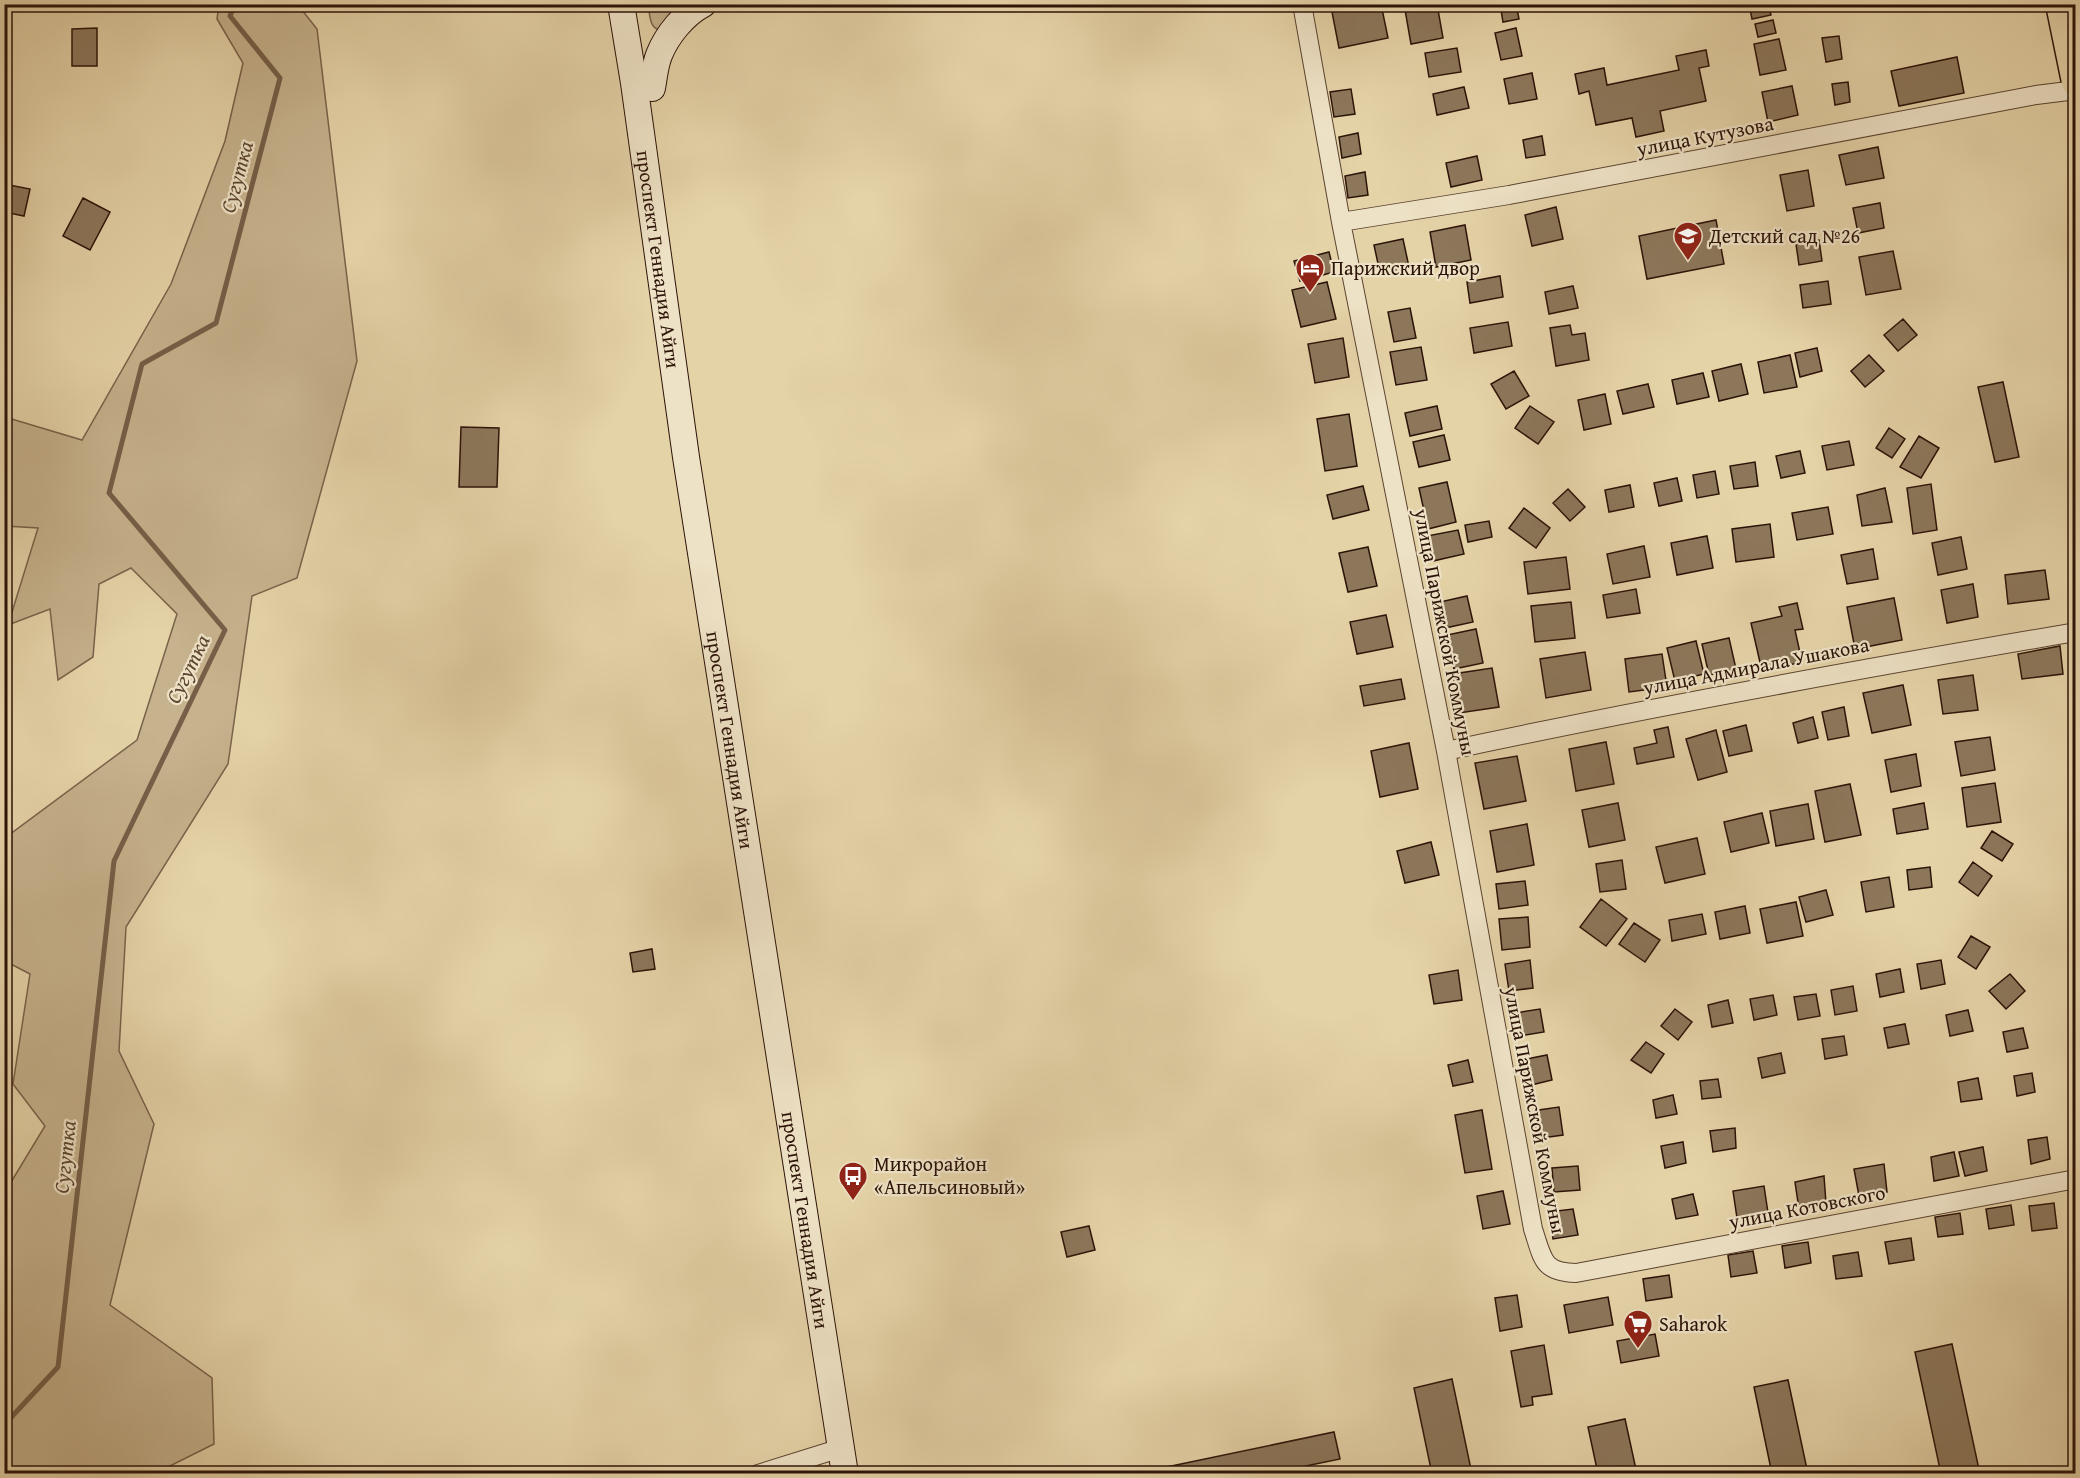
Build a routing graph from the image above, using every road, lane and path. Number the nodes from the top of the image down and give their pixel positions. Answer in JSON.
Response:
{"nodes":[{"id":1,"x":621,"y":4,"type":"edge"},
{"id":2,"x":639,"y":4,"type":"edge"},
{"id":3,"x":703,"y":4,"type":"edge"},
{"id":4,"x":1302,"y":4,"type":"edge"},
{"id":5,"x":2060,"y":4,"type":"edge"},
{"id":6,"x":2076,"y":82,"type":"edge"},
{"id":7,"x":652,"y":88,"type":"junction"},
{"id":8,"x":2076,"y":90,"type":"edge"},
{"id":9,"x":1341,"y":222,"type":"junction"},
{"id":10,"x":2076,"y":632,"type":"edge"},
{"id":11,"x":1446,"y":750,"type":"junction"},
{"id":12,"x":2076,"y":1179,"type":"edge"},
{"id":13,"x":1549,"y":1266,"type":"joint"},
{"id":14,"x":849,"y":1446,"type":"junction"},
{"id":15,"x":758,"y":1473,"type":"edge"},
{"id":16,"x":845,"y":1473,"type":"edge"},
{"id":17,"x":861,"y":1473,"type":"edge"}],
"edges":[{"from":1,"to":14,"type":"main road","name":"проспект Геннадия Айги"},
{"from":2,"to":7,"type":"main road","name":"проспект Геннадия Айги"},
{"from":3,"to":7,"type":"main road"},
{"from":4,"to":9,"type":"street","name":"улица Парижской Коммуны"},
{"from":5,"to":6,"type":"main road"},
{"from":7,"to":14,"type":"main road","name":"проспект Геннадия Айги"},
{"from":8,"to":9,"type":"street","name":"улица Кутузова"},
{"from":9,"to":11,"type":"street","name":"улица Парижской Коммуны"},
{"from":10,"to":11,"type":"street","name":"улица Адмирала Ушакова"},
{"from":11,"to":13,"type":"street","name":"улица Парижской Коммуны"},
{"from":12,"to":13,"type":"street","name":"улица Котовского"},
{"from":14,"to":15,"type":"street"},
{"from":14,"to":16,"type":"main road","name":"проспект Геннадия Айги"},
{"from":14,"to":17,"type":"main road","name":"проспект Геннадия Айги"}]}
